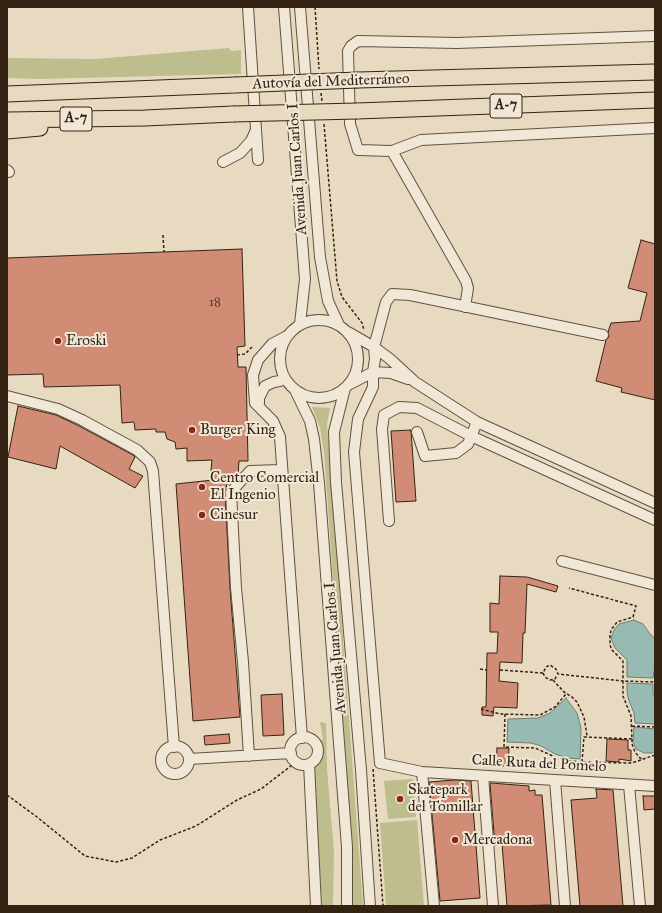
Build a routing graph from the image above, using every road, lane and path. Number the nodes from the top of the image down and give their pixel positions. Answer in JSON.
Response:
{"nodes":[{"id":1,"x":248,"y":7,"type":"edge"},
{"id":2,"x":284,"y":7,"type":"edge"},
{"id":3,"x":300,"y":7,"type":"edge"},
{"id":4,"x":315,"y":7,"type":"edge"},
{"id":5,"x":655,"y":36,"type":"edge"},
{"id":6,"x":655,"y":72,"type":"edge"},
{"id":7,"x":320,"y":74,"type":"dead end"},
{"id":8,"x":7,"y":84,"type":"edge"},
{"id":9,"x":124,"y":89,"type":"junction"},
{"id":10,"x":321,"y":89,"type":"dead end"},
{"id":11,"x":7,"y":94,"type":"edge"},
{"id":12,"x":655,"y":100,"type":"edge"},
{"id":13,"x":322,"y":103,"type":"dead end"},
{"id":14,"x":145,"y":118,"type":"junction"},
{"id":15,"x":7,"y":120,"type":"edge"},
{"id":16,"x":323,"y":122,"type":"dead end"},
{"id":17,"x":655,"y":128,"type":"edge"},
{"id":18,"x":256,"y":130,"type":"junction"},
{"id":19,"x":7,"y":131,"type":"edge"},
{"id":20,"x":392,"y":151,"type":"junction"},
{"id":21,"x":258,"y":160,"type":"dead end"},
{"id":22,"x":223,"y":162,"type":"dead end"},
{"id":23,"x":163,"y":235,"type":"dead end"},
{"id":24,"x":164,"y":252,"type":"dead end"},
{"id":25,"x":465,"y":307,"type":"junction"},
{"id":26,"x":300,"y":324,"type":"junction"},
{"id":27,"x":339,"y":325,"type":"junction"},
{"id":28,"x":348,"y":332,"type":"junction"},
{"id":29,"x":364,"y":333,"type":"dead end"},
{"id":30,"x":602,"y":335,"type":"dead end"},
{"id":31,"x":287,"y":336,"type":"junction"},
{"id":32,"x":253,"y":346,"type":"dead end"},
{"id":33,"x":374,"y":347,"type":"junction"},
{"id":34,"x":237,"y":354,"type":"dead end"},
{"id":35,"x":373,"y":372,"type":"junction"},
{"id":36,"x":280,"y":381,"type":"dead end"},
{"id":37,"x":415,"y":382,"type":"junction"},
{"id":38,"x":347,"y":386,"type":"junction"},
{"id":39,"x":295,"y":390,"type":"junction"},
{"id":40,"x":7,"y":396,"type":"edge"},
{"id":41,"x":264,"y":412,"type":"junction"},
{"id":42,"x":476,"y":422,"type":"junction"},
{"id":43,"x":418,"y":432,"type":"dead end"},
{"id":44,"x":471,"y":436,"type":"junction"},
{"id":45,"x":282,"y":470,"type":"junction"},
{"id":46,"x":655,"y":503,"type":"edge"},
{"id":47,"x":655,"y":520,"type":"edge"},
{"id":48,"x":389,"y":521,"type":"dead end"},
{"id":49,"x":562,"y":561,"type":"dead end"},
{"id":50,"x":655,"y":585,"type":"edge"},
{"id":51,"x":569,"y":588,"type":"dead end"},
{"id":52,"x":480,"y":669,"type":"dead end"},
{"id":53,"x":487,"y":670,"type":"dead end"},
{"id":54,"x":500,"y":670,"type":"dead end"},
{"id":55,"x":543,"y":673,"type":"junction"},
{"id":56,"x":558,"y":674,"type":"junction"},
{"id":57,"x":553,"y":680,"type":"junction"},
{"id":58,"x":623,"y":681,"type":"junction"},
{"id":59,"x":655,"y":682,"type":"edge"},
{"id":60,"x":566,"y":694,"type":"junction"},
{"id":61,"x":481,"y":709,"type":"dead end"},
{"id":62,"x":505,"y":714,"type":"junction"},
{"id":63,"x":632,"y":726,"type":"junction"},
{"id":64,"x":655,"y":727,"type":"edge"},
{"id":65,"x":587,"y":736,"type":"junction"},
{"id":66,"x":302,"y":738,"type":"junction"},
{"id":67,"x":632,"y":739,"type":"junction"},
{"id":68,"x":174,"y":747,"type":"junction"},
{"id":69,"x":655,"y":755,"type":"edge"},
{"id":70,"x":249,"y":756,"type":"junction"},
{"id":71,"x":293,"y":758,"type":"junction"},
{"id":72,"x":189,"y":759,"type":"junction"},
{"id":73,"x":644,"y":759,"type":"junction"},
{"id":74,"x":582,"y":762,"type":"junction"},
{"id":75,"x":309,"y":764,"type":"junction"},
{"id":76,"x":422,"y":772,"type":"junction"},
{"id":77,"x":483,"y":776,"type":"junction"},
{"id":78,"x":555,"y":780,"type":"junction"},
{"id":79,"x":629,"y":785,"type":"junction"},
{"id":80,"x":655,"y":786,"type":"edge"},
{"id":81,"x":7,"y":795,"type":"edge"},
{"id":82,"x":316,"y":906,"type":"edge"},
{"id":83,"x":346,"y":906,"type":"edge"},
{"id":84,"x":370,"y":906,"type":"edge"},
{"id":85,"x":434,"y":906,"type":"edge"},
{"id":86,"x":493,"y":906,"type":"edge"},
{"id":87,"x":565,"y":906,"type":"edge"},
{"id":88,"x":640,"y":906,"type":"edge"}],
"edges":[{"from":1,"to":18,"type":"street"},
{"from":2,"to":26,"type":"street"},
{"from":3,"to":27,"type":"street","name":"Avenida Juan Carlos I"},
{"from":4,"to":7,"type":"path"},
{"from":5,"to":20,"type":"street"},
{"from":6,"to":9,"type":"highway","name":"Autovía del Mediterráneo","number":"A-7","bridge":true},
{"from":8,"to":9,"type":"highway"},
{"from":9,"to":11,"type":"highway","name":"Autovía del Mediterráneo","number":"A-7"},
{"from":10,"to":13,"type":"path"},
{"from":12,"to":14,"type":"highway","name":"Autovía del Mediterráneo","number":"A-7","bridge":true},
{"from":14,"to":15,"type":"highway","name":"Autovía del Mediterráneo","number":"A-7"},
{"from":14,"to":19,"type":"highway"},
{"from":16,"to":29,"type":"path"},
{"from":17,"to":20,"type":"street"},
{"from":18,"to":21,"type":"street"},
{"from":18,"to":22,"type":"street"},
{"from":20,"to":25,"type":"street"},
{"from":23,"to":24,"type":"path"},
{"from":25,"to":30,"type":"street"},
{"from":25,"to":33,"type":"street"},
{"from":26,"to":27,"type":"street"},
{"from":26,"to":31,"type":"street"},
{"from":27,"to":28,"type":"street"},
{"from":28,"to":33,"type":"street"},
{"from":28,"to":38,"type":"street"},
{"from":31,"to":39,"type":"street"},
{"from":31,"to":41,"type":"street"},
{"from":32,"to":34,"type":"path"},
{"from":33,"to":35,"type":"street"},
{"from":33,"to":37,"type":"street"},
{"from":35,"to":37,"type":"street"},
{"from":35,"to":38,"type":"street"},
{"from":35,"to":76,"type":"street","name":"Calle Ruta del Pomelo"},
{"from":36,"to":41,"type":"street"},
{"from":37,"to":42,"type":"street"},
{"from":38,"to":39,"type":"street"},
{"from":38,"to":84,"type":"street","name":"Avenida Juan Carlos I"},
{"from":39,"to":83,"type":"street"},
{"from":40,"to":68,"type":"street"},
{"from":41,"to":45,"type":"street"},
{"from":42,"to":44,"type":"street"},
{"from":42,"to":46,"type":"street"},
{"from":43,"to":44,"type":"street"},
{"from":44,"to":47,"type":"street"},
{"from":44,"to":48,"type":"street"},
{"from":45,"to":66,"type":"street"},
{"from":45,"to":70,"type":"street"},
{"from":49,"to":50,"type":"street"},
{"from":51,"to":58,"type":"path"},
{"from":52,"to":53,"type":"path"},
{"from":54,"to":55,"type":"path"},
{"from":55,"to":56,"type":"path"},
{"from":55,"to":57,"type":"path"},
{"from":56,"to":57,"type":"path"},
{"from":56,"to":58,"type":"path"},
{"from":57,"to":60,"type":"path"},
{"from":58,"to":59,"type":"path"},
{"from":58,"to":63,"type":"path"},
{"from":60,"to":62,"type":"path"},
{"from":60,"to":65,"type":"path"},
{"from":61,"to":62,"type":"path"},
{"from":62,"to":74,"type":"path"},
{"from":63,"to":64,"type":"path"},
{"from":63,"to":67,"type":"path"},
{"from":65,"to":67,"type":"path"},
{"from":65,"to":74,"type":"path"},
{"from":66,"to":71,"type":"street"},
{"from":66,"to":75,"type":"street"},
{"from":67,"to":73,"type":"path"},
{"from":68,"to":72,"type":"street"},
{"from":68,"to":72,"type":"street"},
{"from":69,"to":73,"type":"path"},
{"from":70,"to":71,"type":"street"},
{"from":70,"to":72,"type":"street"},
{"from":71,"to":75,"type":"street"},
{"from":71,"to":81,"type":"path"},
{"from":73,"to":74,"type":"path"},
{"from":75,"to":82,"type":"street"},
{"from":76,"to":77,"type":"street","name":"Calle Ruta del Pomelo"},
{"from":76,"to":85,"type":"street"},
{"from":77,"to":78,"type":"street","name":"Calle Ruta del Pomelo"},
{"from":77,"to":86,"type":"street"},
{"from":78,"to":79,"type":"street","name":"Calle Ruta del Pomelo"},
{"from":78,"to":87,"type":"street"},
{"from":79,"to":80,"type":"street","name":"Calle Ruta del Pomelo"},
{"from":79,"to":88,"type":"street"}]}
